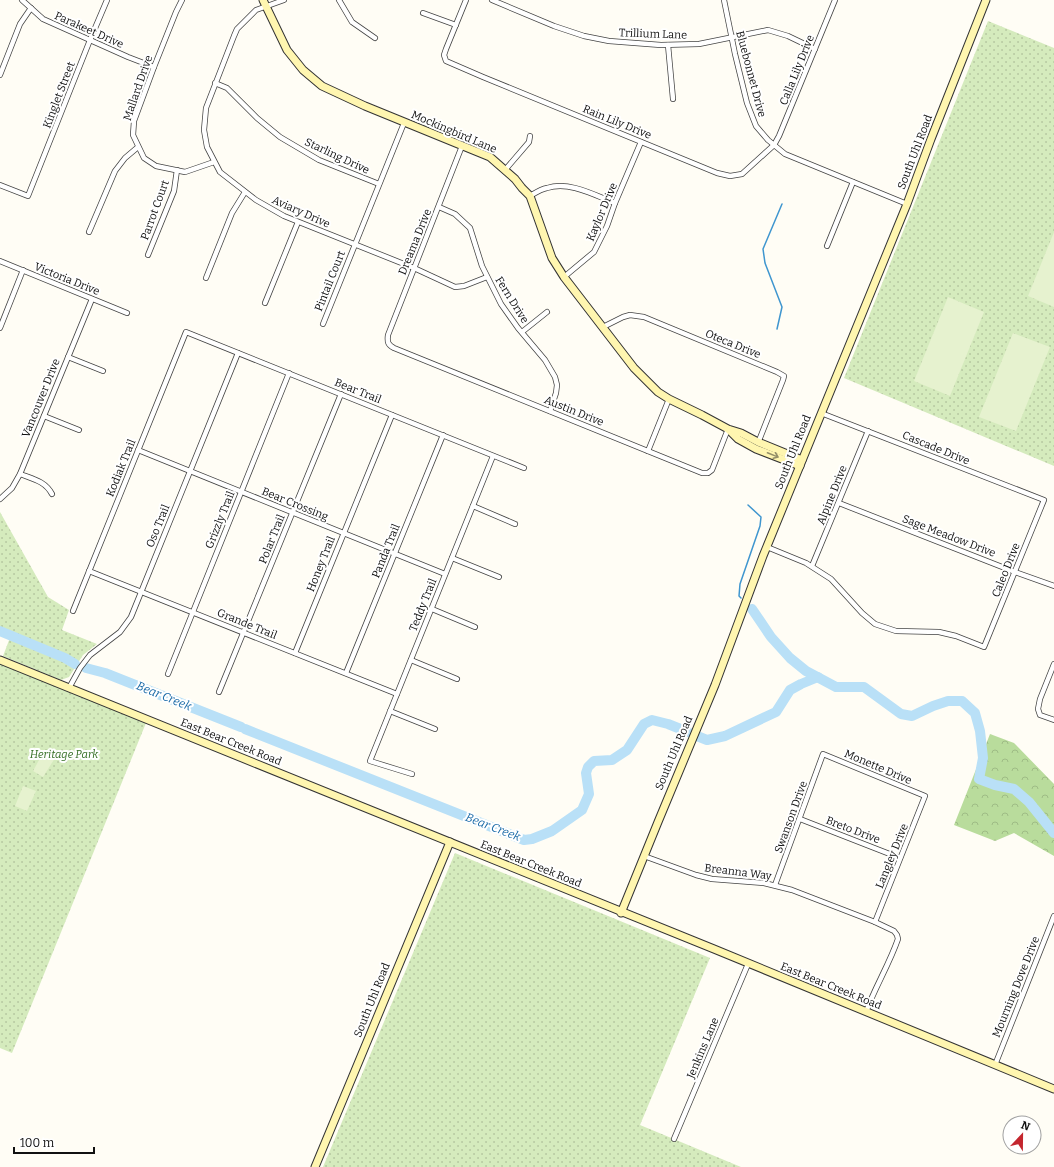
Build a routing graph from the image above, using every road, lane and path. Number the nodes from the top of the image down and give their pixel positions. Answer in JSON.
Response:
{"nodes":[{"id":1,"x":22,"y":0,"type":"edge"},
{"id":2,"x":107,"y":0,"type":"edge"},
{"id":3,"x":182,"y":0,"type":"edge"},
{"id":4,"x":263,"y":0,"type":"edge"},
{"id":5,"x":284,"y":0,"type":"edge"},
{"id":6,"x":339,"y":0,"type":"edge"},
{"id":7,"x":466,"y":0,"type":"edge"},
{"id":8,"x":492,"y":0,"type":"edge"},
{"id":9,"x":724,"y":0,"type":"edge"},
{"id":10,"x":835,"y":0,"type":"edge"},
{"id":11,"x":986,"y":0,"type":"edge"},
{"id":12,"x":266,"y":7,"type":"junction"},
{"id":13,"x":31,"y":8,"type":"junction"},
{"id":14,"x":423,"y":13,"type":"dead end"},
{"id":15,"x":456,"y":25,"type":"junction"},
{"id":16,"x":375,"y":38,"type":"dead end"},
{"id":17,"x":731,"y":38,"type":"junction"},
{"id":18,"x":90,"y":40,"type":"junction"},
{"id":19,"x":668,"y":45,"type":"junction"},
{"id":20,"x":815,"y":49,"type":"junction"},
{"id":21,"x":154,"y":67,"type":"junction"},
{"id":22,"x":0,"y":75,"type":"edge"},
{"id":23,"x":215,"y":83,"type":"junction"},
{"id":24,"x":673,"y":99,"type":"dead end"},
{"id":25,"x":404,"y":122,"type":"junction"},
{"id":26,"x":530,"y":136,"type":"dead end"},
{"id":27,"x":641,"y":142,"type":"junction"},
{"id":28,"x":774,"y":145,"type":"junction"},
{"id":29,"x":462,"y":146,"type":"junction"},
{"id":30,"x":138,"y":147,"type":"junction"},
{"id":31,"x":214,"y":162,"type":"junction"},
{"id":32,"x":177,"y":170,"type":"junction"},
{"id":33,"x":505,"y":170,"type":"junction"},
{"id":34,"x":853,"y":182,"type":"junction"},
{"id":35,"x":379,"y":184,"type":"junction"},
{"id":36,"x":0,"y":185,"type":"edge"},
{"id":37,"x":245,"y":192,"type":"junction"},
{"id":38,"x":530,"y":196,"type":"junction"},
{"id":39,"x":615,"y":203,"type":"junction"},
{"id":40,"x":907,"y":204,"type":"junction"},
{"id":41,"x":439,"y":207,"type":"junction"},
{"id":42,"x":298,"y":222,"type":"junction"},
{"id":43,"x":90,"y":232,"type":"dead end"},
{"id":44,"x":354,"y":245,"type":"junction"},
{"id":45,"x":827,"y":246,"type":"dead end"},
{"id":46,"x":148,"y":256,"type":"dead end"},
{"id":47,"x":0,"y":261,"type":"edge"},
{"id":48,"x":414,"y":268,"type":"junction"},
{"id":49,"x":23,"y":270,"type":"junction"},
{"id":50,"x":487,"y":277,"type":"junction"},
{"id":51,"x":564,"y":277,"type":"junction"},
{"id":52,"x":206,"y":278,"type":"dead end"},
{"id":53,"x":92,"y":299,"type":"junction"},
{"id":54,"x":265,"y":303,"type":"dead end"},
{"id":55,"x":547,"y":312,"type":"dead end"},
{"id":56,"x":127,"y":313,"type":"dead end"},
{"id":57,"x":323,"y":324,"type":"dead end"},
{"id":58,"x":603,"y":327,"type":"junction"},
{"id":59,"x":0,"y":328,"type":"edge"},
{"id":60,"x":186,"y":332,"type":"joint"},
{"id":61,"x":522,"y":332,"type":"junction"},
{"id":62,"x":389,"y":345,"type":"joint"},
{"id":63,"x":238,"y":353,"type":"junction"},
{"id":64,"x":68,"y":357,"type":"junction"},
{"id":65,"x":103,"y":371,"type":"dead end"},
{"id":66,"x":289,"y":373,"type":"junction"},
{"id":67,"x":340,"y":394,"type":"junction"},
{"id":68,"x":669,"y":399,"type":"junction"},
{"id":69,"x":550,"y":411,"type":"junction"},
{"id":70,"x":821,"y":413,"type":"junction"},
{"id":71,"x":392,"y":415,"type":"junction"},
{"id":72,"x":44,"y":416,"type":"junction"},
{"id":73,"x":728,"y":429,"type":"junction"},
{"id":74,"x":79,"y":430,"type":"dead end"},
{"id":75,"x":868,"y":431,"type":"junction"},
{"id":76,"x":443,"y":435,"type":"junction"},
{"id":77,"x":757,"y":445,"type":"junction"},
{"id":78,"x":138,"y":450,"type":"junction"},
{"id":79,"x":648,"y":451,"type":"junction"},
{"id":80,"x":493,"y":456,"type":"junction"},
{"id":81,"x":801,"y":463,"type":"junction"},
{"id":82,"x":524,"y":468,"type":"dead end"},
{"id":83,"x":190,"y":472,"type":"junction"},
{"id":84,"x":20,"y":474,"type":"junction"},
{"id":85,"x":241,"y":492,"type":"junction"},
{"id":86,"x":52,"y":494,"type":"dead end"},
{"id":87,"x":0,"y":499,"type":"edge"},
{"id":88,"x":1044,"y":500,"type":"joint"},
{"id":89,"x":839,"y":503,"type":"junction"},
{"id":90,"x":473,"y":506,"type":"junction"},
{"id":91,"x":292,"y":513,"type":"junction"},
{"id":92,"x":515,"y":524,"type":"dead end"},
{"id":93,"x":343,"y":533,"type":"junction"},
{"id":94,"x":767,"y":547,"type":"junction"},
{"id":95,"x":395,"y":554,"type":"junction"},
{"id":96,"x":452,"y":558,"type":"junction"},
{"id":97,"x":812,"y":566,"type":"junction"},
{"id":98,"x":89,"y":571,"type":"junction"},
{"id":99,"x":1015,"y":572,"type":"junction"},
{"id":100,"x":445,"y":574,"type":"junction"},
{"id":101,"x":499,"y":577,"type":"dead end"},
{"id":102,"x":1054,"y":586,"type":"edge"},
{"id":103,"x":141,"y":592,"type":"junction"},
{"id":104,"x":432,"y":609,"type":"junction"},
{"id":105,"x":73,"y":611,"type":"dead end"},
{"id":106,"x":193,"y":613,"type":"junction"},
{"id":107,"x":475,"y":627,"type":"dead end"},
{"id":108,"x":244,"y":632,"type":"junction"},
{"id":109,"x":295,"y":653,"type":"junction"},
{"id":110,"x":0,"y":660,"type":"edge"},
{"id":111,"x":411,"y":660,"type":"junction"},
{"id":112,"x":1054,"y":664,"type":"edge"},
{"id":113,"x":346,"y":673,"type":"junction"},
{"id":114,"x":168,"y":674,"type":"dead end"},
{"id":115,"x":457,"y":679,"type":"dead end"},
{"id":116,"x":69,"y":688,"type":"junction"},
{"id":117,"x":219,"y":692,"type":"dead end"},
{"id":118,"x":397,"y":694,"type":"junction"},
{"id":119,"x":390,"y":711,"type":"junction"},
{"id":120,"x":1054,"y":720,"type":"edge"},
{"id":121,"x":435,"y":729,"type":"dead end"},
{"id":122,"x":823,"y":754,"type":"joint"},
{"id":123,"x":412,"y":774,"type":"dead end"},
{"id":124,"x":925,"y":796,"type":"joint"},
{"id":125,"x":800,"y":819,"type":"junction"},
{"id":126,"x":450,"y":842,"type":"junction"},
{"id":127,"x":644,"y":856,"type":"junction"},
{"id":128,"x":900,"y":858,"type":"junction"},
{"id":129,"x":775,"y":886,"type":"junction"},
{"id":130,"x":621,"y":913,"type":"junction"},
{"id":131,"x":1054,"y":916,"type":"edge"},
{"id":132,"x":875,"y":922,"type":"junction"},
{"id":133,"x":748,"y":964,"type":"junction"},
{"id":134,"x":866,"y":1012,"type":"junction"},
{"id":135,"x":995,"y":1065,"type":"junction"},
{"id":136,"x":1054,"y":1090,"type":"edge"},
{"id":137,"x":674,"y":1139,"type":"dead end"},
{"id":138,"x":315,"y":1167,"type":"edge"}],
"edges":[{"from":1,"to":13,"type":"street","name":"Parakeet Drive"},
{"from":2,"to":18,"type":"street","name":"Kinglet Street"},
{"from":3,"to":21,"type":"street","name":"Mallard Drive"},
{"from":4,"to":12,"type":"main road","name":"Mockingbird Lane"},
{"from":5,"to":12,"type":"street","name":"Aviary Drive"},
{"from":6,"to":16,"type":"street"},
{"from":7,"to":15,"type":"street"},
{"from":8,"to":19,"type":"street","name":"Trillium Lane"},
{"from":9,"to":17,"type":"street","name":"Bluebonnet Drive"},
{"from":10,"to":20,"type":"street","name":"Calla Lily Drive"},
{"from":11,"to":40,"type":"main road","name":"South Uhl Road"},
{"from":12,"to":23,"type":"street","name":"Aviary Drive"},
{"from":12,"to":25,"type":"main road","name":"Mockingbird Lane"},
{"from":13,"to":18,"type":"street","name":"Parakeet Drive"},
{"from":13,"to":22,"type":"street"},
{"from":14,"to":15,"type":"street"},
{"from":15,"to":27,"type":"street","name":"Rain Lily Drive"},
{"from":17,"to":19,"type":"street","name":"Trillium Lane"},
{"from":17,"to":20,"type":"street","name":"Trillium Lane"},
{"from":17,"to":28,"type":"street","name":"Bluebonnet Drive"},
{"from":18,"to":21,"type":"street","name":"Parakeet Drive"},
{"from":18,"to":36,"type":"street","name":"Kinglet Street"},
{"from":19,"to":24,"type":"street"},
{"from":20,"to":28,"type":"street","name":"Calla Lily Drive"},
{"from":21,"to":30,"type":"street","name":"Mallard Drive"},
{"from":23,"to":31,"type":"street","name":"Aviary Drive"},
{"from":23,"to":35,"type":"street","name":"Starling Drive"},
{"from":25,"to":29,"type":"main road","name":"Mockingbird Lane"},
{"from":25,"to":35,"type":"street","name":"Pintail Court"},
{"from":26,"to":33,"type":"street"},
{"from":27,"to":28,"type":"street","name":"Rain Lily Drive"},
{"from":27,"to":39,"type":"street","name":"Kaylor Drive"},
{"from":28,"to":34,"type":"street","name":"Bluebonnet Drive"},
{"from":29,"to":33,"type":"main road","name":"Mockingbird Lane"},
{"from":29,"to":41,"type":"street","name":"Dreama Drive"},
{"from":30,"to":32,"type":"street","name":"Mallard Drive"},
{"from":30,"to":43,"type":"street"},
{"from":31,"to":32,"type":"street","name":"Mallard Drive"},
{"from":31,"to":37,"type":"street","name":"Aviary Drive"},
{"from":32,"to":46,"type":"street","name":"Parrot Court"},
{"from":33,"to":38,"type":"main road","name":"Mockingbird Lane"},
{"from":34,"to":40,"type":"street","name":"Bluebonnet Drive"},
{"from":34,"to":45,"type":"street"},
{"from":35,"to":44,"type":"street","name":"Pintail Court"},
{"from":37,"to":42,"type":"street","name":"Aviary Drive"},
{"from":37,"to":52,"type":"street"},
{"from":38,"to":39,"type":"street"},
{"from":38,"to":51,"type":"main road","name":"Mockingbird Lane"},
{"from":39,"to":51,"type":"street","name":"Kaylor Drive"},
{"from":40,"to":70,"type":"main road","name":"South Uhl Road"},
{"from":41,"to":48,"type":"street","name":"Dreama Drive"},
{"from":41,"to":50,"type":"street","name":"Fern Drive"},
{"from":42,"to":44,"type":"street","name":"Aviary Drive"},
{"from":42,"to":54,"type":"street"},
{"from":44,"to":48,"type":"street","name":"Aviary Drive"},
{"from":44,"to":57,"type":"street","name":"Pintail Court"},
{"from":47,"to":49,"type":"street","name":"Victoria Drive"},
{"from":48,"to":50,"type":"street","name":"Aviary Drive"},
{"from":48,"to":62,"type":"street","name":"Dreama Drive"},
{"from":49,"to":53,"type":"street","name":"Victoria Drive"},
{"from":49,"to":59,"type":"street"},
{"from":50,"to":61,"type":"street","name":"Fern Drive"},
{"from":51,"to":58,"type":"main road","name":"Mockingbird Lane"},
{"from":53,"to":56,"type":"street","name":"Victoria Drive"},
{"from":53,"to":64,"type":"street","name":"Vancouver Drive"},
{"from":55,"to":61,"type":"street"},
{"from":58,"to":68,"type":"main road","name":"Mockingbird Lane"},
{"from":58,"to":77,"type":"street","name":"Oteca Drive"},
{"from":60,"to":63,"type":"street","name":"Bear Trail"},
{"from":60,"to":78,"type":"street","name":"Kodiak Trail"},
{"from":61,"to":69,"type":"street","name":"Fern Drive"},
{"from":62,"to":69,"type":"street","name":"Austin Drive"},
{"from":63,"to":66,"type":"street","name":"Bear Trail"},
{"from":63,"to":83,"type":"street","name":"Oso Trail"},
{"from":64,"to":65,"type":"street"},
{"from":64,"to":72,"type":"street","name":"Vancouver Drive"},
{"from":66,"to":67,"type":"street","name":"Bear Trail"},
{"from":66,"to":85,"type":"street","name":"Grizzly Trail"},
{"from":67,"to":71,"type":"street","name":"Bear Trail"},
{"from":67,"to":91,"type":"street","name":"Polar Trail"},
{"from":68,"to":73,"type":"main road","name":"Mockingbird Lane"},
{"from":68,"to":79,"type":"street"},
{"from":69,"to":79,"type":"street","name":"Austin Drive"},
{"from":70,"to":75,"type":"street","name":"Cascade Drive"},
{"from":70,"to":81,"type":"main road","name":"South Uhl Road"},
{"from":71,"to":76,"type":"street","name":"Bear Trail"},
{"from":71,"to":93,"type":"street","name":"Honey Trail"},
{"from":72,"to":74,"type":"street"},
{"from":72,"to":84,"type":"street","name":"Vancouver Drive"},
{"from":73,"to":77,"type":"main road","name":"Mockingbird Lane"},
{"from":73,"to":79,"type":"street","name":"Austin Drive"},
{"from":75,"to":88,"type":"street","name":"Cascade Drive"},
{"from":75,"to":89,"type":"street","name":"Alpine Drive"},
{"from":76,"to":80,"type":"street","name":"Bear Trail"},
{"from":76,"to":95,"type":"street","name":"Panda Trail"},
{"from":77,"to":81,"type":"main road","name":"Mockingbird Lane"},
{"from":78,"to":83,"type":"street","name":"Bear Crossing"},
{"from":78,"to":98,"type":"street","name":"Kodiak Trail"},
{"from":80,"to":82,"type":"street","name":"Bear Trail"},
{"from":80,"to":90,"type":"street","name":"Teddy Trail"},
{"from":81,"to":94,"type":"main road","name":"South Uhl Road"},
{"from":83,"to":85,"type":"street","name":"Bear Crossing"},
{"from":83,"to":103,"type":"street","name":"Oso Trail"},
{"from":84,"to":86,"type":"street"},
{"from":84,"to":87,"type":"street","name":"Vancouver Drive"},
{"from":85,"to":91,"type":"street","name":"Bear Crossing"},
{"from":85,"to":106,"type":"street","name":"Grizzly Trail"},
{"from":88,"to":99,"type":"street","name":"Caleo Drive"},
{"from":89,"to":97,"type":"street","name":"Alpine Drive"},
{"from":89,"to":99,"type":"street","name":"Sage Meadow Drive"},
{"from":90,"to":92,"type":"street"},
{"from":90,"to":96,"type":"street","name":"Teddy Trail"},
{"from":91,"to":93,"type":"street","name":"Bear Crossing"},
{"from":91,"to":108,"type":"street","name":"Polar Trail"},
{"from":93,"to":95,"type":"street","name":"Bear Crossing"},
{"from":93,"to":109,"type":"street","name":"Honey Trail"},
{"from":94,"to":97,"type":"street"},
{"from":94,"to":127,"type":"main road","name":"South Uhl Road"},
{"from":95,"to":100,"type":"street","name":"Bear Crossing"},
{"from":95,"to":113,"type":"street","name":"Panda Trail"},
{"from":96,"to":100,"type":"street","name":"Teddy Trail"},
{"from":96,"to":101,"type":"street"},
{"from":97,"to":99,"type":"street","name":"Caleo Drive"},
{"from":98,"to":103,"type":"street","name":"Grande Trail"},
{"from":98,"to":105,"type":"street","name":"Kodiak Trail"},
{"from":99,"to":102,"type":"street","name":"Sage Meadow Drive"},
{"from":100,"to":104,"type":"street","name":"Teddy Trail"},
{"from":103,"to":106,"type":"street","name":"Grande Trail"},
{"from":103,"to":116,"type":"street","name":"Oso Trail"},
{"from":104,"to":107,"type":"street"},
{"from":104,"to":111,"type":"street","name":"Teddy Trail"},
{"from":106,"to":108,"type":"street","name":"Grande Trail"},
{"from":106,"to":114,"type":"street","name":"Grizzly Trail"},
{"from":108,"to":109,"type":"street","name":"Grande Trail"},
{"from":108,"to":117,"type":"street","name":"Polar Trail"},
{"from":109,"to":113,"type":"street","name":"Grande Trail"},
{"from":110,"to":116,"type":"main road","name":"East Bear Creek Road"},
{"from":111,"to":115,"type":"street"},
{"from":111,"to":118,"type":"street","name":"Teddy Trail"},
{"from":112,"to":120,"type":"street"},
{"from":113,"to":118,"type":"street","name":"Grande Trail"},
{"from":116,"to":126,"type":"main road","name":"East Bear Creek Road"},
{"from":118,"to":119,"type":"street","name":"Teddy Trail"},
{"from":119,"to":121,"type":"street"},
{"from":119,"to":123,"type":"street","name":"Teddy Trail"},
{"from":122,"to":124,"type":"street","name":"Monette Drive"},
{"from":122,"to":125,"type":"street","name":"Swanson Drive"},
{"from":124,"to":128,"type":"street","name":"Langley Drive"},
{"from":125,"to":128,"type":"street","name":"Breto Drive"},
{"from":125,"to":129,"type":"street","name":"Swanson Drive"},
{"from":126,"to":130,"type":"main road","name":"East Bear Creek Road"},
{"from":126,"to":138,"type":"main road","name":"South Uhl Road"},
{"from":127,"to":129,"type":"street","name":"Breanna Way"},
{"from":127,"to":130,"type":"main road","name":"South Uhl Road"},
{"from":128,"to":132,"type":"street","name":"Langley Drive"},
{"from":129,"to":132,"type":"street","name":"Breanna Way"},
{"from":130,"to":133,"type":"main road","name":"East Bear Creek Road"},
{"from":131,"to":135,"type":"street","name":"Mourning Dove Drive"},
{"from":132,"to":134,"type":"street","name":"Breanna Way"},
{"from":133,"to":134,"type":"main road","name":"East Bear Creek Road"},
{"from":133,"to":137,"type":"street","name":"Jenkins Lane"},
{"from":134,"to":135,"type":"main road","name":"East Bear Creek Road"},
{"from":135,"to":136,"type":"main road","name":"East Bear Creek Road"}]}
